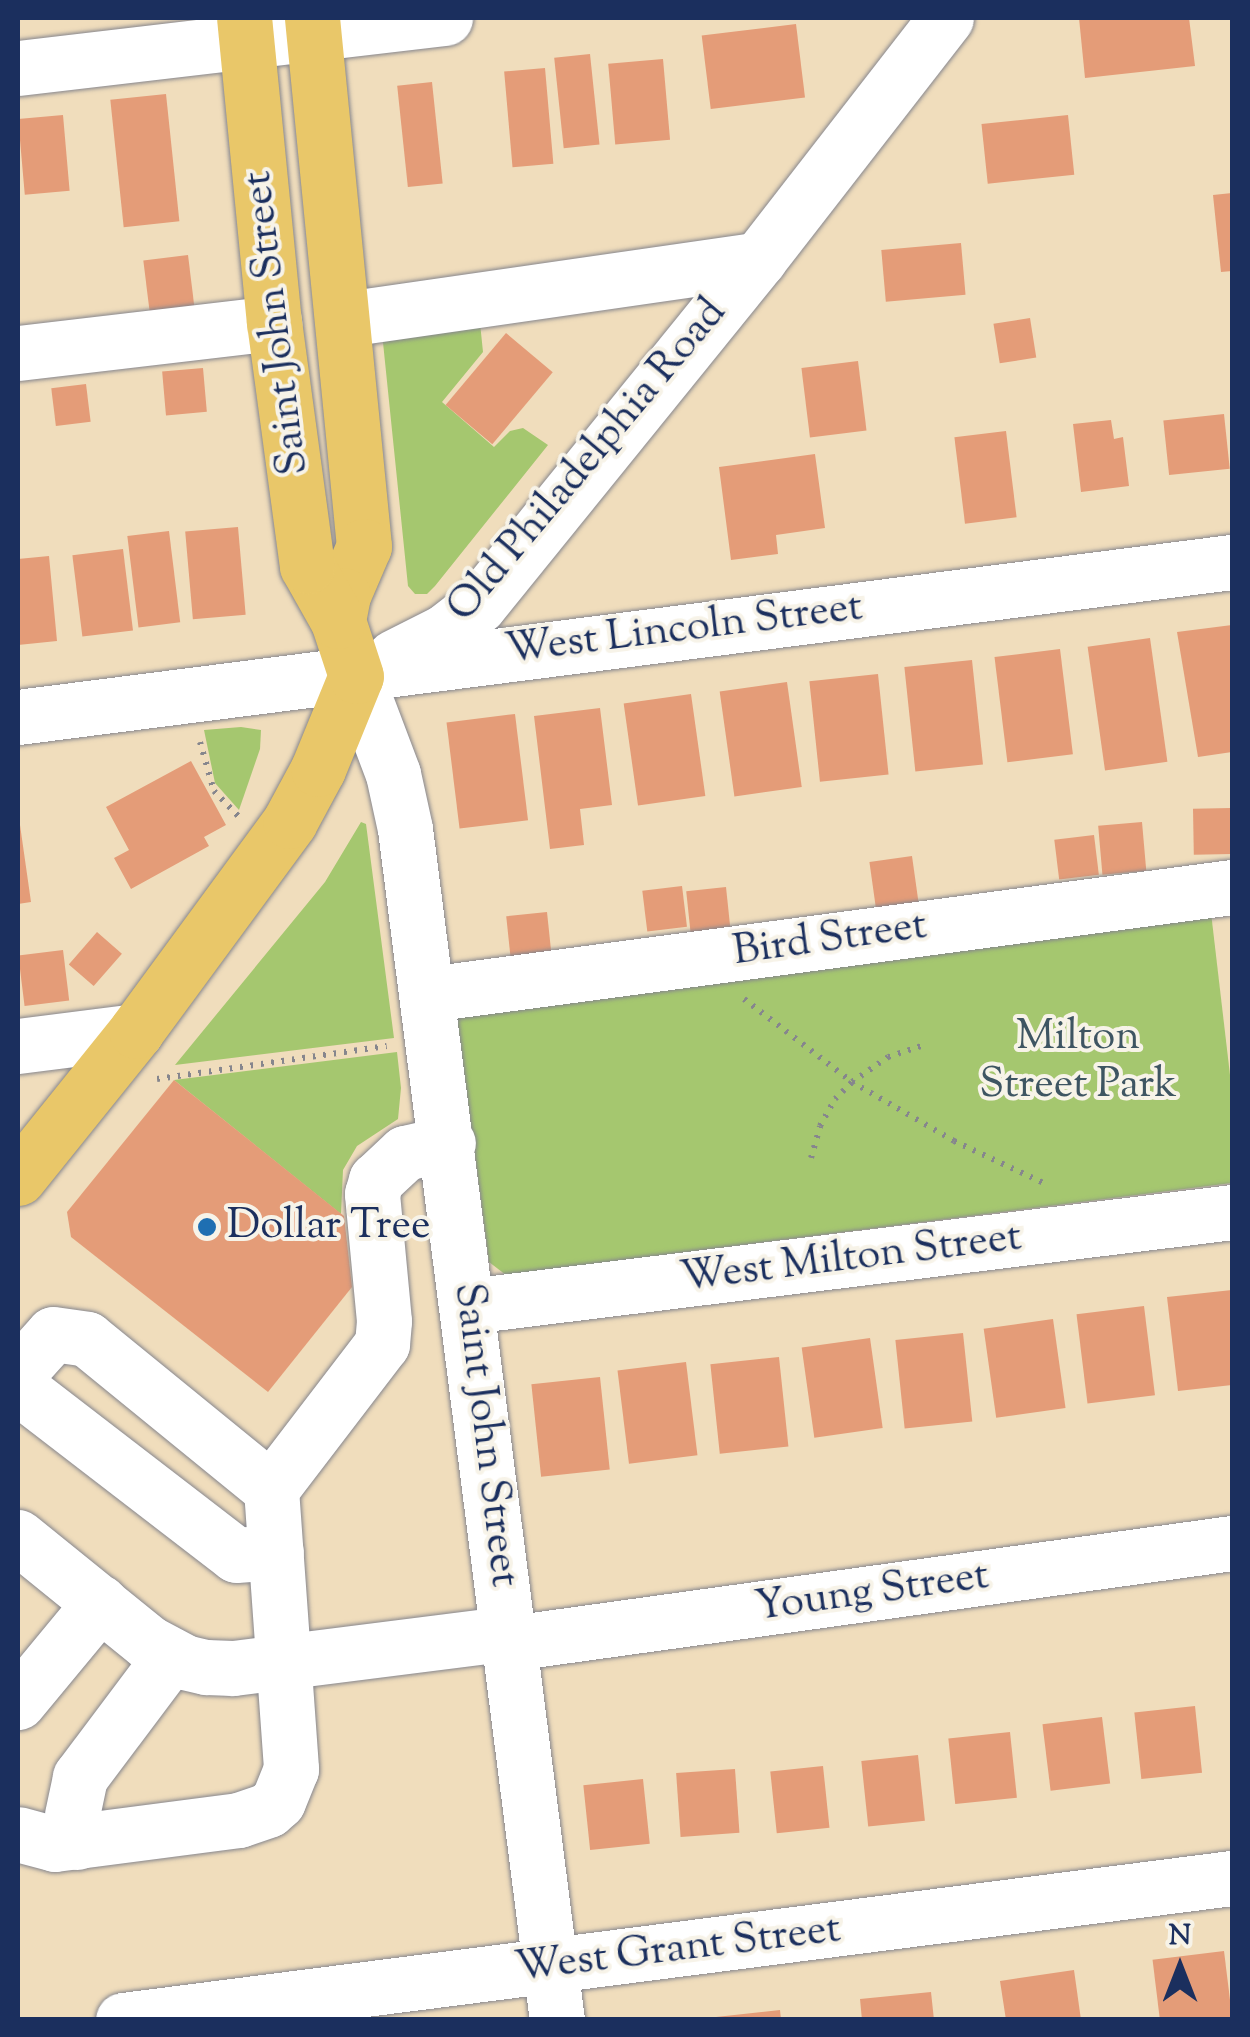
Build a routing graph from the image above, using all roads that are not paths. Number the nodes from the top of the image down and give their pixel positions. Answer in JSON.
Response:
{"nodes":[{"id":1,"x":445,"y":18,"type":"edge"},
{"id":2,"x":946,"y":18,"type":"edge"},
{"id":3,"x":313,"y":25,"type":"edge"},
{"id":4,"x":246,"y":29,"type":"edge"},
{"id":5,"x":18,"y":68,"type":"edge"},
{"id":6,"x":759,"y":259,"type":"junction"},
{"id":7,"x":345,"y":319,"type":"junction"},
{"id":8,"x":274,"y":323,"type":"junction"},
{"id":9,"x":18,"y":353,"type":"edge"},
{"id":10,"x":1232,"y":562,"type":"edge"},
{"id":11,"x":338,"y":622,"type":"junction"},
{"id":12,"x":356,"y":676,"type":"junction"},
{"id":13,"x":18,"y":716,"type":"edge"},
{"id":14,"x":1232,"y":887,"type":"edge"},
{"id":15,"x":428,"y":994,"type":"junction"},
{"id":16,"x":18,"y":1046,"type":"edge"},
{"id":17,"x":146,"y":1055,"type":"junction"},
{"id":18,"x":448,"y":1142,"type":"junction"},
{"id":19,"x":18,"y":1178,"type":"edge"},
{"id":20,"x":1232,"y":1212,"type":"edge"},
{"id":21,"x":469,"y":1306,"type":"junction"},
{"id":22,"x":18,"y":1373,"type":"edge"},
{"id":23,"x":18,"y":1387,"type":"edge"},
{"id":24,"x":271,"y":1489,"type":"junction"},
{"id":25,"x":18,"y":1537,"type":"edge"},
{"id":26,"x":1232,"y":1542,"type":"edge"},
{"id":27,"x":276,"y":1552,"type":"junction"},
{"id":28,"x":100,"y":1604,"type":"junction"},
{"id":29,"x":510,"y":1638,"type":"junction"},
{"id":30,"x":171,"y":1656,"type":"junction"},
{"id":31,"x":284,"y":1661,"type":"junction"},
{"id":32,"x":18,"y":1702,"type":"edge"},
{"id":33,"x":18,"y":1834,"type":"edge"},
{"id":34,"x":77,"y":1842,"type":"junction"},
{"id":35,"x":1232,"y":1878,"type":"edge"},
{"id":36,"x":554,"y":1993,"type":"edge"},
{"id":37,"x":123,"y":2020,"type":"edge"}],
"edges":[{"from":1,"to":3,"type":"street"},
{"from":2,"to":6,"type":"street","name":"Old Philadelphia Road"},
{"from":3,"to":4,"type":"street"},
{"from":3,"to":7,"type":"main road","name":"Saint John Street"},
{"from":4,"to":5,"type":"street"},
{"from":4,"to":8,"type":"main road","name":"Saint John Street"},
{"from":6,"to":7,"type":"street"},
{"from":6,"to":12,"type":"street","name":"Old Philadelphia Road"},
{"from":7,"to":11,"type":"main road","name":"Saint John Street"},
{"from":8,"to":9,"type":"street"},
{"from":8,"to":11,"type":"main road","name":"Saint John Street"},
{"from":10,"to":12,"type":"street","name":"West Lincoln Street"},
{"from":11,"to":12,"type":"main road","name":"Saint John Street"},
{"from":12,"to":13,"type":"street","name":"West Lincoln Street"},
{"from":12,"to":15,"type":"street","name":"Saint John Street"},
{"from":12,"to":17,"type":"main road"},
{"from":14,"to":15,"type":"street","name":"Bird Street"},
{"from":15,"to":18,"type":"street","name":"Saint John Street"},
{"from":16,"to":17,"type":"street"},
{"from":17,"to":19,"type":"main road"},
{"from":18,"to":21,"type":"street","name":"Saint John Street"},
{"from":18,"to":24,"type":"street"},
{"from":20,"to":21,"type":"street","name":"West Milton Street"},
{"from":21,"to":29,"type":"street","name":"Saint John Street"},
{"from":22,"to":24,"type":"street"},
{"from":23,"to":27,"type":"street"},
{"from":24,"to":27,"type":"street"},
{"from":25,"to":28,"type":"street"},
{"from":26,"to":29,"type":"street","name":"Young Street"},
{"from":27,"to":31,"type":"street"},
{"from":28,"to":30,"type":"street"},
{"from":28,"to":32,"type":"street"},
{"from":29,"to":31,"type":"street","name":"Young Street"},
{"from":29,"to":36,"type":"street","name":"Saint John Street"},
{"from":30,"to":31,"type":"street","name":"Young Street"},
{"from":30,"to":34,"type":"street"},
{"from":31,"to":34,"type":"street"},
{"from":33,"to":34,"type":"street"},
{"from":35,"to":36,"type":"street","name":"West Grant Street"},
{"from":36,"to":37,"type":"street","name":"West Grant Street"}]}
